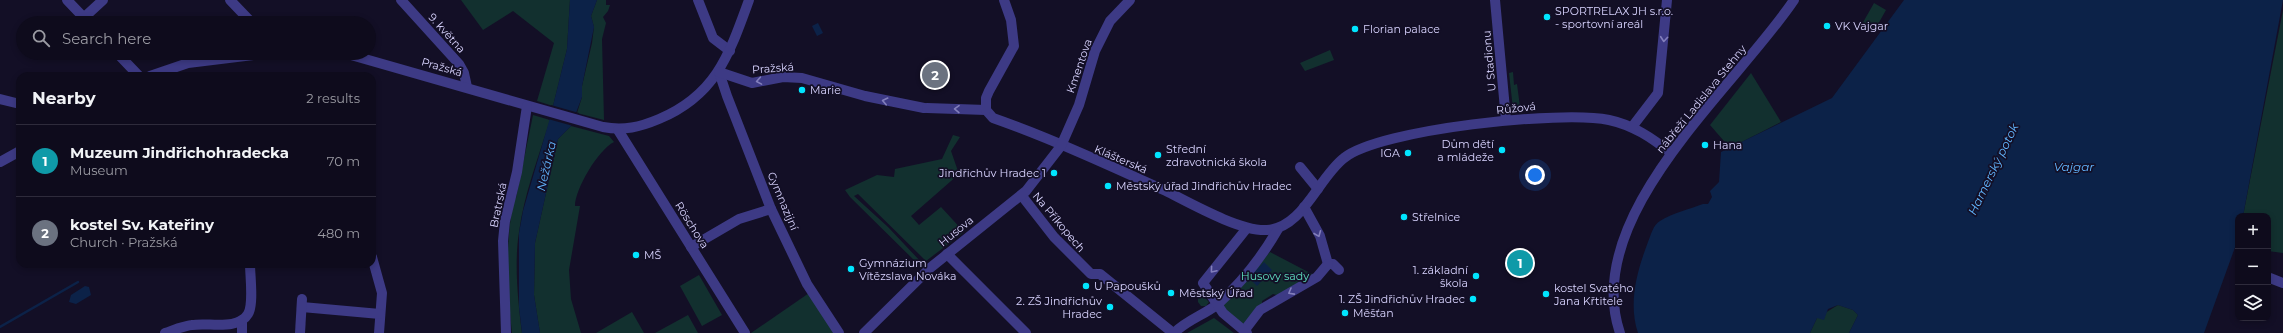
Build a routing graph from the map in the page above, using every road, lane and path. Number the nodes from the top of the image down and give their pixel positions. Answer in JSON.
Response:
{"nodes":[{"id":1,"x":67,"y":0,"type":"edge"},
{"id":2,"x":103,"y":0,"type":"edge"},
{"id":3,"x":230,"y":0,"type":"edge"},
{"id":4,"x":401,"y":0,"type":"edge"},
{"id":5,"x":698,"y":0,"type":"edge"},
{"id":6,"x":749,"y":0,"type":"edge"},
{"id":7,"x":1004,"y":0,"type":"edge"},
{"id":8,"x":1130,"y":0,"type":"edge"},
{"id":9,"x":1495,"y":0,"type":"edge"},
{"id":10,"x":1667,"y":0,"type":"edge"},
{"id":11,"x":1794,"y":0,"type":"edge"},
{"id":12,"x":79,"y":16,"type":"edge"},
{"id":13,"x":88,"y":16,"type":"edge"},
{"id":14,"x":245,"y":16,"type":"edge"},
{"id":15,"x":730,"y":50,"type":"junction"},
{"id":16,"x":124,"y":60,"type":"edge"},
{"id":17,"x":213,"y":60,"type":"edge"},
{"id":18,"x":369,"y":60,"type":"edge"},
{"id":19,"x":135,"y":72,"type":"edge"},
{"id":20,"x":162,"y":72,"type":"edge"},
{"id":21,"x":719,"y":72,"type":"junction"},
{"id":22,"x":467,"y":87,"type":"junction"},
{"id":23,"x":0,"y":99,"type":"edge"},
{"id":24,"x":16,"y":103,"type":"edge"},
{"id":25,"x":530,"y":107,"type":"junction"},
{"id":26,"x":986,"y":110,"type":"junction"},
{"id":27,"x":1506,"y":120,"type":"junction"},
{"id":28,"x":1632,"y":127,"type":"junction"},
{"id":29,"x":618,"y":130,"type":"junction"},
{"id":30,"x":1061,"y":146,"type":"junction"},
{"id":31,"x":16,"y":152,"type":"edge"},
{"id":32,"x":1671,"y":153,"type":"junction"},
{"id":33,"x":0,"y":162,"type":"edge"},
{"id":34,"x":1300,"y":168,"type":"dead end"},
{"id":35,"x":1318,"y":189,"type":"junction"},
{"id":36,"x":1022,"y":196,"type":"junction"},
{"id":37,"x":1304,"y":207,"type":"junction"},
{"id":38,"x":771,"y":208,"type":"junction"},
{"id":39,"x":1248,"y":228,"type":"junction"},
{"id":40,"x":1278,"y":229,"type":"junction"},
{"id":41,"x":692,"y":247,"type":"junction"},
{"id":42,"x":947,"y":254,"type":"junction"},
{"id":43,"x":1328,"y":264,"type":"junction"},
{"id":44,"x":250,"y":268,"type":"edge"},
{"id":45,"x":375,"y":268,"type":"edge"},
{"id":46,"x":1339,"y":270,"type":"dead end"},
{"id":47,"x":2271,"y":278,"type":"edge"},
{"id":48,"x":2283,"y":283,"type":"edge"},
{"id":49,"x":1217,"y":304,"type":"junction"},
{"id":50,"x":380,"y":314,"type":"junction"},
{"id":51,"x":242,"y":320,"type":"junction"},
{"id":52,"x":1246,"y":332,"type":"edge"},
{"id":53,"x":165,"y":333,"type":"edge"},
{"id":54,"x":242,"y":333,"type":"edge"},
{"id":55,"x":300,"y":333,"type":"edge"},
{"id":56,"x":379,"y":333,"type":"edge"},
{"id":57,"x":506,"y":333,"type":"edge"},
{"id":58,"x":745,"y":333,"type":"edge"},
{"id":59,"x":839,"y":333,"type":"edge"},
{"id":60,"x":864,"y":333,"type":"edge"},
{"id":61,"x":1026,"y":333,"type":"edge"},
{"id":62,"x":1173,"y":333,"type":"edge"},
{"id":63,"x":1620,"y":333,"type":"edge"}],
"edges":[{"from":1,"to":12,"type":"street"},
{"from":2,"to":13,"type":"street"},
{"from":3,"to":14,"type":"street"},
{"from":4,"to":22,"type":"street","name":"9. května"},
{"from":5,"to":15,"type":"street"},
{"from":6,"to":15,"type":"street"},
{"from":7,"to":26,"type":"street"},
{"from":8,"to":30,"type":"street","name":"Kmentova"},
{"from":9,"to":27,"type":"street","name":"U Stadionu"},
{"from":10,"to":28,"type":"street","one_way":true},
{"from":11,"to":32,"type":"street","name":"nábřeží Ladislava Stehny"},
{"from":15,"to":21,"type":"street"},
{"from":16,"to":19,"type":"street"},
{"from":17,"to":20,"type":"street"},
{"from":18,"to":22,"type":"street","name":"Pražská"},
{"from":26,"to":21,"type":"street","name":"Pražská","one_way":true},
{"from":21,"to":29,"type":"street"},
{"from":21,"to":38,"type":"street","name":"Gymnazijní"},
{"from":22,"to":25,"type":"street","name":"Pražská"},
{"from":23,"to":24,"type":"street"},
{"from":25,"to":29,"type":"street","name":"Pražská"},
{"from":25,"to":57,"type":"street","name":"Bratrská"},
{"from":26,"to":30,"type":"street","name":"Klášterská"},
{"from":27,"to":28,"type":"street","name":"Růžová"},
{"from":27,"to":35,"type":"street","name":"Růžová"},
{"from":28,"to":32,"type":"street","name":"Růžová"},
{"from":29,"to":41,"type":"street","name":"Röschova"},
{"from":30,"to":36,"type":"street","name":"Husova"},
{"from":30,"to":39,"type":"street","name":"Klášterská"},
{"from":31,"to":33,"type":"street"},
{"from":32,"to":63,"type":"street","name":"nábřeží Ladislava Stehny"},
{"from":34,"to":35,"type":"street"},
{"from":35,"to":37,"type":"street","name":"Růžová"},
{"from":36,"to":42,"type":"street","name":"Husova"},
{"from":36,"to":62,"type":"street","name":"Na Příkopech"},
{"from":37,"to":40,"type":"street","name":"Růžová"},
{"from":37,"to":43,"type":"street","one_way":true},
{"from":38,"to":41,"type":"street"},
{"from":38,"to":59,"type":"street","name":"Gymnazijní"},
{"from":39,"to":40,"type":"street","name":"Klášterská"},
{"from":39,"to":49,"type":"street","one_way":true},
{"from":40,"to":49,"type":"street"},
{"from":41,"to":58,"type":"street","name":"Röschova"},
{"from":42,"to":60,"type":"street","name":"Husova"},
{"from":42,"to":61,"type":"street"},
{"from":43,"to":46,"type":"street"},
{"from":43,"to":52,"type":"street","one_way":true},
{"from":44,"to":51,"type":"street"},
{"from":45,"to":50,"type":"street"},
{"from":47,"to":48,"type":"street"},
{"from":49,"to":52,"type":"street"},
{"from":49,"to":62,"type":"street"},
{"from":50,"to":55,"type":"street"},
{"from":50,"to":56,"type":"street"},
{"from":51,"to":53,"type":"street"},
{"from":51,"to":54,"type":"street"}]}
